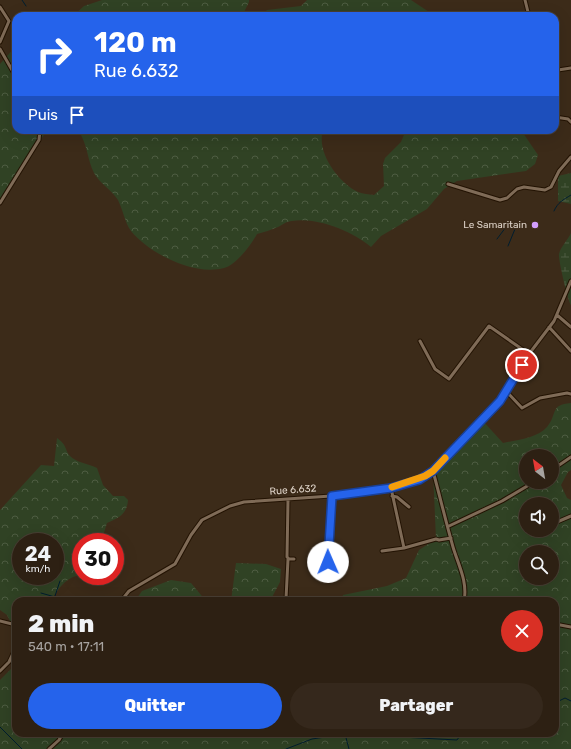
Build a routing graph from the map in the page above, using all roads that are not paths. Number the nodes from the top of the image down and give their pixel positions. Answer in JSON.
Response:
{"nodes":[{"id":1,"x":525,"y":0,"type":"edge"},
{"id":2,"x":0,"y":7,"type":"edge"},
{"id":3,"x":529,"y":12,"type":"edge"},
{"id":4,"x":0,"y":42,"type":"edge"},
{"id":5,"x":0,"y":49,"type":"edge"},
{"id":6,"x":571,"y":68,"type":"edge"},
{"id":7,"x":12,"y":70,"type":"edge"},
{"id":8,"x":559,"y":70,"type":"edge"},
{"id":9,"x":559,"y":118,"type":"edge"},
{"id":10,"x":571,"y":122,"type":"edge"},
{"id":11,"x":40,"y":134,"type":"edge"},
{"id":12,"x":571,"y":157,"type":"edge"},
{"id":13,"x":448,"y":184,"type":"dead end"},
{"id":14,"x":0,"y":203,"type":"edge"},
{"id":15,"x":571,"y":281,"type":"edge"},
{"id":16,"x":557,"y":315,"type":"junction"},
{"id":17,"x":549,"y":327,"type":"junction"},
{"id":18,"x":571,"y":327,"type":"edge"},
{"id":19,"x":420,"y":341,"type":"dead end"},
{"id":20,"x":571,"y":352,"type":"edge"},
{"id":21,"x":529,"y":354,"type":"junction"},
{"id":22,"x":506,"y":391,"type":"junction"},
{"id":23,"x":571,"y":394,"type":"edge"},
{"id":24,"x":571,"y":457,"type":"edge"},
{"id":25,"x":559,"y":465,"type":"edge"},
{"id":26,"x":433,"y":471,"type":"junction"},
{"id":27,"x":391,"y":488,"type":"junction"},
{"id":28,"x":522,"y":489,"type":"edge"},
{"id":29,"x":332,"y":496,"type":"junction"},
{"id":30,"x":392,"y":496,"type":"junction"},
{"id":31,"x":288,"y":500,"type":"junction"},
{"id":32,"x":408,"y":507,"type":"dead end"},
{"id":33,"x":571,"y":516,"type":"edge"},
{"id":34,"x":559,"y":521,"type":"edge"},
{"id":35,"x":449,"y":526,"type":"junction"},
{"id":36,"x":451,"y":538,"type":"junction"},
{"id":37,"x":404,"y":548,"type":"junction"},
{"id":38,"x":382,"y":551,"type":"dead end"},
{"id":39,"x":288,"y":558,"type":"junction"},
{"id":40,"x":294,"y":560,"type":"dead end"},
{"id":41,"x":328,"y":562,"type":"dead end"},
{"id":42,"x":124,"y":597,"type":"edge"},
{"id":43,"x":286,"y":597,"type":"edge"},
{"id":44,"x":464,"y":597,"type":"edge"},
{"id":45,"x":0,"y":621,"type":"edge"},
{"id":46,"x":12,"y":624,"type":"edge"},
{"id":47,"x":559,"y":625,"type":"edge"},
{"id":48,"x":571,"y":627,"type":"edge"},
{"id":49,"x":12,"y":656,"type":"edge"},
{"id":50,"x":0,"y":671,"type":"edge"},
{"id":51,"x":61,"y":737,"type":"edge"},
{"id":52,"x":49,"y":749,"type":"edge"}],
"edges":[{"from":1,"to":3,"type":"street"},
{"from":2,"to":4,"type":"street"},
{"from":5,"to":7,"type":"street"},
{"from":6,"to":8,"type":"street"},
{"from":9,"to":10,"type":"street"},
{"from":11,"to":14,"type":"street"},
{"from":12,"to":13,"type":"street"},
{"from":15,"to":16,"type":"street","name":"Rue 6.632"},
{"from":16,"to":17,"type":"street","name":"Rue 6.632"},
{"from":16,"to":18,"type":"street"},
{"from":17,"to":20,"type":"street"},
{"from":17,"to":21,"type":"street","name":"Rue 6.632"},
{"from":19,"to":21,"type":"street"},
{"from":21,"to":22,"type":"street","name":"Rue 6.632"},
{"from":22,"to":23,"type":"street"},
{"from":22,"to":26,"type":"street","name":"Rue 6.632"},
{"from":24,"to":25,"type":"street"},
{"from":26,"to":27,"type":"street","name":"Rue 6.632"},
{"from":26,"to":35,"type":"street"},
{"from":27,"to":29,"type":"street","name":"Rue 6.632"},
{"from":27,"to":30,"type":"street"},
{"from":28,"to":35,"type":"street"},
{"from":29,"to":31,"type":"street","name":"Rue 6.632"},
{"from":29,"to":41,"type":"street"},
{"from":30,"to":32,"type":"street"},
{"from":30,"to":37,"type":"street"},
{"from":31,"to":39,"type":"street"},
{"from":31,"to":42,"type":"street","name":"Rue 6.632"},
{"from":33,"to":34,"type":"street"},
{"from":35,"to":36,"type":"street"},
{"from":36,"to":37,"type":"street"},
{"from":36,"to":44,"type":"street"},
{"from":37,"to":38,"type":"street"},
{"from":39,"to":40,"type":"street"},
{"from":39,"to":43,"type":"street"},
{"from":45,"to":46,"type":"street"},
{"from":47,"to":48,"type":"street"},
{"from":49,"to":50,"type":"street"},
{"from":51,"to":52,"type":"street"}]}
